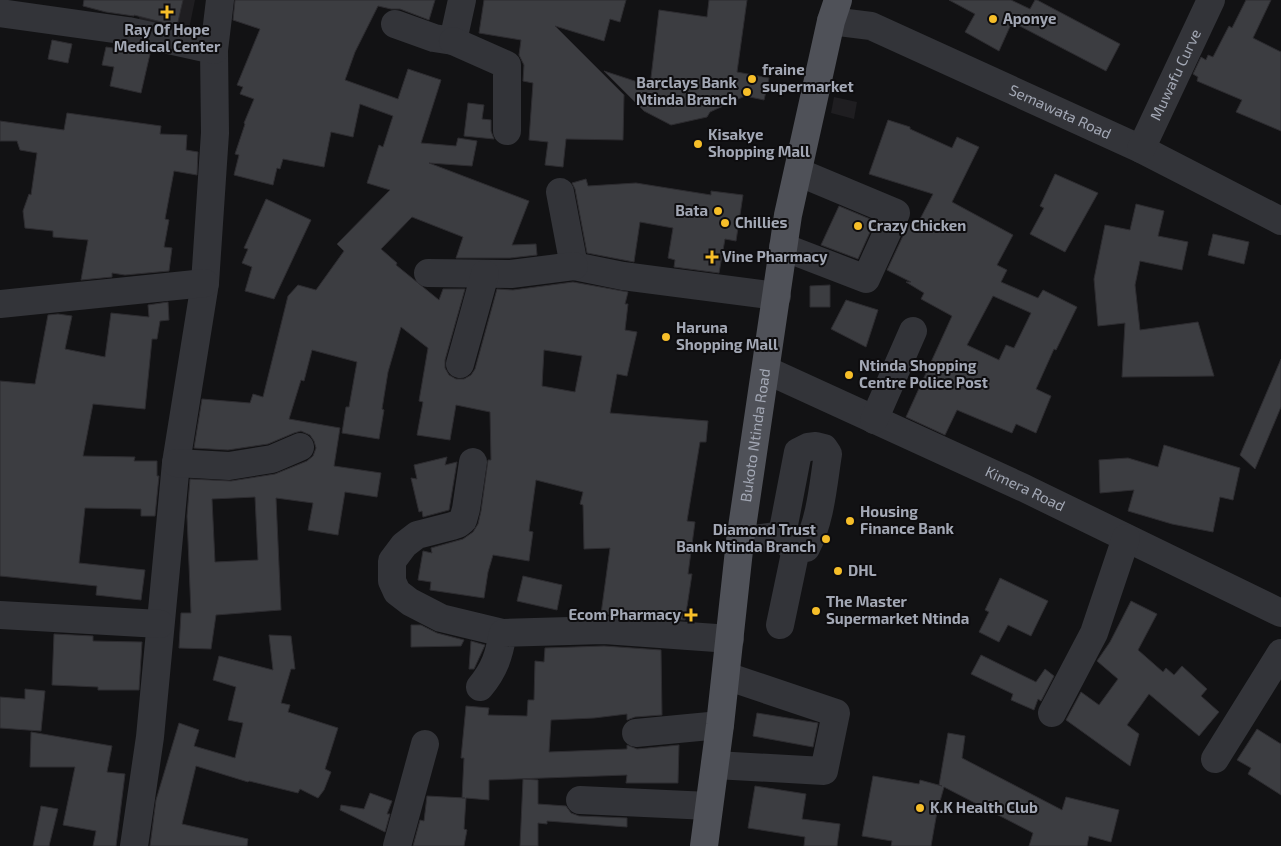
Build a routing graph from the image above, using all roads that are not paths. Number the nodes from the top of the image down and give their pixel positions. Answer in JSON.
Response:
{"nodes":[{"id":1,"x":220,"y":0,"type":"edge"},
{"id":2,"x":462,"y":0,"type":"edge"},
{"id":3,"x":1211,"y":0,"type":"edge"},
{"id":4,"x":834,"y":11,"type":"edge"},
{"id":5,"x":0,"y":13,"type":"edge"},
{"id":6,"x":395,"y":24,"type":"dead end"},
{"id":7,"x":453,"y":41,"type":"junction"},
{"id":8,"x":214,"y":50,"type":"junction"},
{"id":9,"x":507,"y":131,"type":"dead end"},
{"id":10,"x":1141,"y":149,"type":"junction"},
{"id":11,"x":798,"y":172,"type":"junction"},
{"id":12,"x":560,"y":192,"type":"dead end"},
{"id":13,"x":1281,"y":221,"type":"edge"},
{"id":14,"x":783,"y":247,"type":"junction"},
{"id":15,"x":574,"y":266,"type":"junction"},
{"id":16,"x":428,"y":273,"type":"dead end"},
{"id":17,"x":484,"y":274,"type":"junction"},
{"id":18,"x":205,"y":283,"type":"junction"},
{"id":19,"x":777,"y":296,"type":"junction"},
{"id":20,"x":0,"y":304,"type":"edge"},
{"id":21,"x":913,"y":331,"type":"dead end"},
{"id":22,"x":460,"y":364,"type":"dead end"},
{"id":23,"x":766,"y":370,"type":"junction"},
{"id":24,"x":874,"y":420,"type":"junction"},
{"id":25,"x":300,"y":447,"type":"dead end"},
{"id":26,"x":473,"y":462,"type":"dead end"},
{"id":27,"x":176,"y":463,"type":"junction"},
{"id":28,"x":1126,"y":538,"type":"junction"},
{"id":29,"x":740,"y":541,"type":"junction"},
{"id":30,"x":1281,"y":613,"type":"edge"},
{"id":31,"x":0,"y":615,"type":"edge"},
{"id":32,"x":160,"y":624,"type":"junction"},
{"id":33,"x":780,"y":625,"type":"dead end"},
{"id":34,"x":503,"y":633,"type":"junction"},
{"id":35,"x":730,"y":639,"type":"junction"},
{"id":36,"x":1281,"y":653,"type":"edge"},
{"id":37,"x":726,"y":676,"type":"junction"},
{"id":38,"x":480,"y":687,"type":"dead end"},
{"id":39,"x":1052,"y":713,"type":"dead end"},
{"id":40,"x":720,"y":725,"type":"junction"},
{"id":41,"x":636,"y":733,"type":"dead end"},
{"id":42,"x":425,"y":744,"type":"dead end"},
{"id":43,"x":1215,"y":759,"type":"dead end"},
{"id":44,"x":715,"y":765,"type":"junction"},
{"id":45,"x":580,"y":800,"type":"dead end"},
{"id":46,"x":709,"y":806,"type":"junction"},
{"id":47,"x":134,"y":846,"type":"edge"},
{"id":48,"x":397,"y":846,"type":"edge"},
{"id":49,"x":704,"y":846,"type":"edge"}],
"edges":[{"from":1,"to":8,"type":"street"},
{"from":2,"to":7,"type":"street"},
{"from":3,"to":10,"type":"street","name":"Muwafu Curve"},
{"from":4,"to":10,"type":"street","name":"Semawata Road"},
{"from":4,"to":11,"type":"main road","name":"Bukoto Ntinda Road"},
{"from":5,"to":8,"type":"street"},
{"from":6,"to":7,"type":"street"},
{"from":7,"to":9,"type":"street"},
{"from":8,"to":18,"type":"street"},
{"from":10,"to":13,"type":"street","name":"Semawata Road"},
{"from":11,"to":14,"type":"main road","name":"Bukoto Ntinda Road"},
{"from":11,"to":14,"type":"street"},
{"from":12,"to":15,"type":"street"},
{"from":14,"to":19,"type":"main road","name":"Bukoto Ntinda Road"},
{"from":15,"to":17,"type":"street"},
{"from":15,"to":19,"type":"street"},
{"from":16,"to":17,"type":"street"},
{"from":17,"to":22,"type":"street"},
{"from":18,"to":20,"type":"street"},
{"from":18,"to":27,"type":"street"},
{"from":19,"to":23,"type":"main road","name":"Bukoto Ntinda Road"},
{"from":21,"to":24,"type":"street"},
{"from":23,"to":24,"type":"street","name":"Kimera Road"},
{"from":23,"to":29,"type":"main road","name":"Bukoto Ntinda Road"},
{"from":24,"to":28,"type":"street","name":"Kimera Road"},
{"from":25,"to":27,"type":"street"},
{"from":26,"to":34,"type":"street"},
{"from":27,"to":32,"type":"street"},
{"from":28,"to":30,"type":"street","name":"Kimera Road"},
{"from":28,"to":39,"type":"street"},
{"from":29,"to":33,"type":"street"},
{"from":29,"to":35,"type":"main road","name":"Bukoto Ntinda Road"},
{"from":31,"to":32,"type":"street"},
{"from":32,"to":47,"type":"street"},
{"from":34,"to":35,"type":"street"},
{"from":34,"to":38,"type":"street"},
{"from":35,"to":37,"type":"main road","name":"Bukoto Ntinda Road"},
{"from":36,"to":43,"type":"street"},
{"from":37,"to":40,"type":"main road","name":"Bukoto Ntinda Road"},
{"from":37,"to":44,"type":"street"},
{"from":40,"to":41,"type":"street"},
{"from":40,"to":44,"type":"main road","name":"Bukoto Ntinda Road"},
{"from":42,"to":48,"type":"street"},
{"from":44,"to":46,"type":"main road","name":"Bukoto Ntinda Road"},
{"from":45,"to":46,"type":"street"},
{"from":46,"to":49,"type":"main road","name":"Bukoto Ntinda Road"}]}
